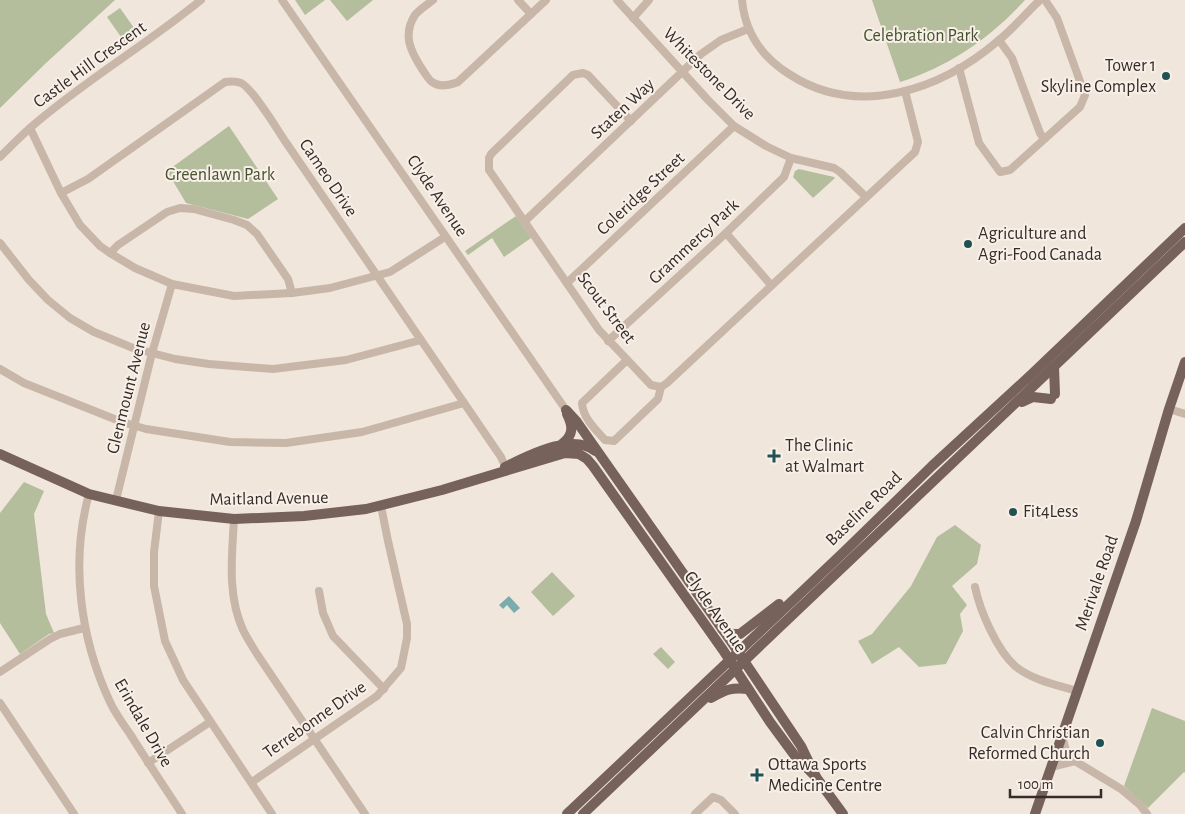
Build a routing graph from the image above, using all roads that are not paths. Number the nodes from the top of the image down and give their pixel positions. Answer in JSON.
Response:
{"nodes":[{"id":1,"x":201,"y":0,"type":"edge"},
{"id":2,"x":282,"y":0,"type":"edge"},
{"id":3,"x":433,"y":0,"type":"edge"},
{"id":4,"x":518,"y":0,"type":"edge"},
{"id":5,"x":546,"y":0,"type":"edge"},
{"id":6,"x":617,"y":0,"type":"edge"},
{"id":7,"x":650,"y":0,"type":"edge"},
{"id":8,"x":742,"y":0,"type":"edge"},
{"id":9,"x":1040,"y":0,"type":"edge"},
{"id":10,"x":1045,"y":0,"type":"edge"},
{"id":11,"x":531,"y":14,"type":"junction"},
{"id":12,"x":633,"y":18,"type":"junction"},
{"id":13,"x":748,"y":29,"type":"junction"},
{"id":14,"x":999,"y":40,"type":"junction"},
{"id":15,"x":959,"y":68,"type":"junction"},
{"id":16,"x":683,"y":73,"type":"junction"},
{"id":17,"x":906,"y":91,"type":"junction"},
{"id":18,"x":631,"y":121,"type":"junction"},
{"id":19,"x":734,"y":126,"type":"junction"},
{"id":20,"x":30,"y":128,"type":"junction"},
{"id":21,"x":1044,"y":139,"type":"junction"},
{"id":22,"x":0,"y":157,"type":"edge"},
{"id":23,"x":792,"y":158,"type":"junction"},
{"id":24,"x":61,"y":193,"type":"junction"},
{"id":25,"x":866,"y":197,"type":"junction"},
{"id":26,"x":525,"y":221,"type":"junction"},
{"id":27,"x":1185,"y":228,"type":"edge"},
{"id":28,"x":726,"y":233,"type":"junction"},
{"id":29,"x":445,"y":237,"type":"junction"},
{"id":30,"x":1185,"y":242,"type":"edge"},
{"id":31,"x":0,"y":243,"type":"edge"},
{"id":32,"x":110,"y":253,"type":"junction"},
{"id":33,"x":1153,"y":266,"type":"junction"},
{"id":34,"x":377,"y":277,"type":"junction"},
{"id":35,"x":567,"y":283,"type":"junction"},
{"id":36,"x":172,"y":284,"type":"junction"},
{"id":37,"x":771,"y":285,"type":"junction"},
{"id":38,"x":292,"y":293,"type":"junction"},
{"id":39,"x":1102,"y":314,"type":"junction"},
{"id":40,"x":421,"y":340,"type":"junction"},
{"id":41,"x":608,"y":341,"type":"junction"},
{"id":42,"x":152,"y":353,"type":"junction"},
{"id":43,"x":627,"y":360,"type":"junction"},
{"id":44,"x":1185,"y":362,"type":"edge"},
{"id":45,"x":1054,"y":367,"type":"junction"},
{"id":46,"x":0,"y":369,"type":"edge"},
{"id":47,"x":1037,"y":379,"type":"junction"},
{"id":48,"x":660,"y":387,"type":"junction"},
{"id":49,"x":464,"y":403,"type":"junction"},
{"id":50,"x":1169,"y":409,"type":"junction"},
{"id":51,"x":566,"y":410,"type":"junction"},
{"id":52,"x":1007,"y":412,"type":"junction"},
{"id":53,"x":1185,"y":414,"type":"edge"},
{"id":54,"x":135,"y":426,"type":"junction"},
{"id":55,"x":561,"y":445,"type":"junction"},
{"id":56,"x":0,"y":454,"type":"edge"},
{"id":57,"x":600,"y":455,"type":"junction"},
{"id":58,"x":590,"y":462,"type":"joint"},
{"id":59,"x":932,"y":466,"type":"junction"},
{"id":60,"x":506,"y":469,"type":"junction"},
{"id":61,"x":940,"y":474,"type":"junction"},
{"id":62,"x":89,"y":494,"type":"junction"},
{"id":63,"x":116,"y":500,"type":"junction"},
{"id":64,"x":381,"y":506,"type":"junction"},
{"id":65,"x":159,"y":511,"type":"junction"},
{"id":66,"x":639,"y":512,"type":"junction"},
{"id":67,"x":627,"y":514,"type":"junction"},
{"id":68,"x":234,"y":519,"type":"junction"},
{"id":69,"x":810,"y":582,"type":"junction"},
{"id":70,"x":975,"y":587,"type":"dead end"},
{"id":71,"x":319,"y":591,"type":"dead end"},
{"id":72,"x":84,"y":628,"type":"junction"},
{"id":73,"x":722,"y":629,"type":"junction"},
{"id":74,"x":738,"y":652,"type":"junction"},
{"id":75,"x":729,"y":659,"type":"junction"},
{"id":76,"x":744,"y":661,"type":"junction"},
{"id":77,"x":735,"y":669,"type":"junction"},
{"id":78,"x":0,"y":672,"type":"edge"},
{"id":79,"x":384,"y":689,"type":"junction"},
{"id":80,"x":748,"y":689,"type":"junction"},
{"id":81,"x":1077,"y":691,"type":"junction"},
{"id":82,"x":0,"y":703,"type":"edge"},
{"id":83,"x":700,"y":704,"type":"junction"},
{"id":84,"x":210,"y":722,"type":"junction"},
{"id":85,"x":1062,"y":736,"type":"junction"},
{"id":86,"x":314,"y":739,"type":"junction"},
{"id":87,"x":1075,"y":761,"type":"junction"},
{"id":88,"x":148,"y":763,"type":"junction"},
{"id":89,"x":1051,"y":767,"type":"junction"},
{"id":90,"x":816,"y":777,"type":"junction"},
{"id":91,"x":252,"y":782,"type":"junction"},
{"id":92,"x":584,"y":798,"type":"junction"},
{"id":93,"x":591,"y":806,"type":"junction"},
{"id":94,"x":74,"y":814,"type":"edge"},
{"id":95,"x":182,"y":814,"type":"edge"},
{"id":96,"x":272,"y":814,"type":"edge"},
{"id":97,"x":365,"y":814,"type":"edge"},
{"id":98,"x":567,"y":814,"type":"edge"},
{"id":99,"x":584,"y":814,"type":"edge"},
{"id":100,"x":695,"y":814,"type":"edge"},
{"id":101,"x":734,"y":814,"type":"edge"},
{"id":102,"x":843,"y":814,"type":"edge"},
{"id":103,"x":1035,"y":814,"type":"edge"},
{"id":104,"x":1147,"y":814,"type":"edge"}],
"edges":[{"from":1,"to":20,"type":"street","name":"Castle Hill Crescent"},
{"from":2,"to":29,"type":"street","name":"Clyde Avenue"},
{"from":3,"to":11,"type":"street"},
{"from":4,"to":11,"type":"street"},
{"from":5,"to":11,"type":"street"},
{"from":6,"to":12,"type":"street","name":"Whitestone Drive"},
{"from":7,"to":12,"type":"street"},
{"from":8,"to":13,"type":"street"},
{"from":9,"to":14,"type":"street"},
{"from":10,"to":21,"type":"street"},
{"from":12,"to":16,"type":"street","name":"Whitestone Drive"},
{"from":13,"to":16,"type":"street","name":"Staten Way"},
{"from":13,"to":17,"type":"street"},
{"from":14,"to":15,"type":"street"},
{"from":14,"to":21,"type":"street"},
{"from":15,"to":17,"type":"street"},
{"from":15,"to":21,"type":"street"},
{"from":16,"to":18,"type":"street","name":"Staten Way"},
{"from":16,"to":19,"type":"street","name":"Whitestone Drive"},
{"from":17,"to":25,"type":"street"},
{"from":18,"to":26,"type":"street","name":"Staten Way"},
{"from":18,"to":26,"type":"street","name":"Scout Street"},
{"from":19,"to":23,"type":"street","name":"Whitestone Drive"},
{"from":19,"to":35,"type":"street","name":"Coleridge Street"},
{"from":20,"to":22,"type":"street","name":"Castle Hill Crescent"},
{"from":20,"to":24,"type":"street"},
{"from":23,"to":25,"type":"street","name":"Whitestone Drive"},
{"from":23,"to":28,"type":"street","name":"Grammercy Park"},
{"from":24,"to":32,"type":"street"},
{"from":24,"to":34,"type":"street","name":"Cameo Drive"},
{"from":25,"to":37,"type":"street"},
{"from":26,"to":35,"type":"street","name":"Scout Street"},
{"from":27,"to":33,"type":"main road","name":"Baseline Road"},
{"from":28,"to":37,"type":"street"},
{"from":28,"to":41,"type":"street","name":"Grammercy Park"},
{"from":29,"to":34,"type":"street"},
{"from":29,"to":51,"type":"street","name":"Clyde Avenue"},
{"from":30,"to":33,"type":"main road","name":"Baseline Road"},
{"from":31,"to":42,"type":"street"},
{"from":32,"to":36,"type":"street"},
{"from":32,"to":38,"type":"street"},
{"from":33,"to":39,"type":"main road","name":"Baseline Road"},
{"from":34,"to":38,"type":"street"},
{"from":34,"to":40,"type":"street","name":"Cameo Drive"},
{"from":35,"to":41,"type":"street","name":"Scout Street"},
{"from":36,"to":38,"type":"street"},
{"from":36,"to":42,"type":"street","name":"Glenmount Avenue"},
{"from":37,"to":48,"type":"street"},
{"from":39,"to":45,"type":"main road","name":"Baseline Road"},
{"from":39,"to":47,"type":"main road","name":"Baseline Road"},
{"from":40,"to":42,"type":"street"},
{"from":40,"to":49,"type":"street","name":"Cameo Drive"},
{"from":41,"to":43,"type":"street","name":"Scout Street"},
{"from":42,"to":54,"type":"street","name":"Glenmount Avenue"},
{"from":43,"to":48,"type":"street","name":"Scout Street"},
{"from":43,"to":48,"type":"street"},
{"from":44,"to":50,"type":"main road","name":"Merivale Road"},
{"from":45,"to":47,"type":"main road","name":"Baseline Road"},
{"from":45,"to":52,"type":"main road"},
{"from":46,"to":54,"type":"street"},
{"from":47,"to":52,"type":"main road","name":"Baseline Road"},
{"from":47,"to":59,"type":"main road","name":"Baseline Road"},
{"from":49,"to":54,"type":"street"},
{"from":49,"to":60,"type":"street","name":"Cameo Drive"},
{"from":50,"to":53,"type":"street"},
{"from":50,"to":81,"type":"main road","name":"Merivale Road"},
{"from":51,"to":55,"type":"main road"},
{"from":51,"to":57,"type":"main road","name":"Clyde Avenue"},
{"from":52,"to":61,"type":"main road","name":"Baseline Road"},
{"from":54,"to":63,"type":"street","name":"Glenmount Avenue"},
{"from":55,"to":57,"type":"main road","name":"Maitland Avenue"},
{"from":55,"to":60,"type":"main road","name":"Maitland Avenue"},
{"from":56,"to":62,"type":"main road","name":"Maitland Avenue"},
{"from":57,"to":66,"type":"main road","name":"Clyde Avenue"},
{"from":58,"to":60,"type":"main road","name":"Maitland Avenue"},
{"from":58,"to":67,"type":"main road","name":"Clyde Avenue"},
{"from":59,"to":61,"type":"main road"},
{"from":59,"to":69,"type":"main road","name":"Baseline Road"},
{"from":60,"to":64,"type":"main road","name":"Maitland Avenue"},
{"from":61,"to":76,"type":"main road","name":"Baseline Road"},
{"from":62,"to":63,"type":"main road","name":"Maitland Avenue"},
{"from":62,"to":72,"type":"street","name":"Erindale Drive"},
{"from":63,"to":65,"type":"main road","name":"Maitland Avenue"},
{"from":64,"to":68,"type":"main road","name":"Maitland Avenue"},
{"from":64,"to":79,"type":"street","name":"Terrebonne Drive"},
{"from":65,"to":68,"type":"main road","name":"Maitland Avenue"},
{"from":65,"to":84,"type":"street"},
{"from":66,"to":67,"type":"main road"},
{"from":66,"to":73,"type":"main road","name":"Clyde Avenue"},
{"from":67,"to":75,"type":"main road","name":"Clyde Avenue"},
{"from":68,"to":86,"type":"street"},
{"from":69,"to":73,"type":"main road"},
{"from":69,"to":74,"type":"main road","name":"Baseline Road"},
{"from":70,"to":81,"type":"street"},
{"from":71,"to":79,"type":"street"},
{"from":72,"to":78,"type":"street"},
{"from":72,"to":88,"type":"street","name":"Erindale Drive"},
{"from":73,"to":74,"type":"main road","name":"Clyde Avenue"},
{"from":74,"to":75,"type":"main road","name":"Baseline Road"},
{"from":74,"to":76,"type":"main road","name":"Clyde Avenue"},
{"from":75,"to":77,"type":"main road","name":"Clyde Avenue"},
{"from":75,"to":92,"type":"main road","name":"Baseline Road"},
{"from":76,"to":77,"type":"main road","name":"Baseline Road"},
{"from":76,"to":90,"type":"main road","name":"Clyde Avenue"},
{"from":77,"to":80,"type":"main road","name":"Clyde Avenue"},
{"from":77,"to":83,"type":"main road","name":"Baseline Road"},
{"from":79,"to":86,"type":"street","name":"Terrebonne Drive"},
{"from":80,"to":83,"type":"main road"},
{"from":80,"to":90,"type":"main road","name":"Clyde Avenue"},
{"from":81,"to":85,"type":"main road","name":"Merivale Road"},
{"from":82,"to":94,"type":"street"},
{"from":83,"to":93,"type":"main road","name":"Baseline Road"},
{"from":84,"to":88,"type":"street"},
{"from":84,"to":91,"type":"street"},
{"from":85,"to":87,"type":"street"},
{"from":85,"to":89,"type":"main road","name":"Merivale Road"},
{"from":86,"to":91,"type":"street","name":"Terrebonne Drive"},
{"from":86,"to":97,"type":"street"},
{"from":87,"to":89,"type":"street"},
{"from":87,"to":104,"type":"street"},
{"from":88,"to":95,"type":"street","name":"Erindale Drive"},
{"from":89,"to":103,"type":"main road","name":"Merivale Road"},
{"from":90,"to":102,"type":"main road","name":"Clyde Avenue"},
{"from":91,"to":96,"type":"street"},
{"from":92,"to":93,"type":"main road"},
{"from":92,"to":98,"type":"main road","name":"Baseline Road"},
{"from":93,"to":99,"type":"main road","name":"Baseline Road"},
{"from":100,"to":101,"type":"street"}]}
